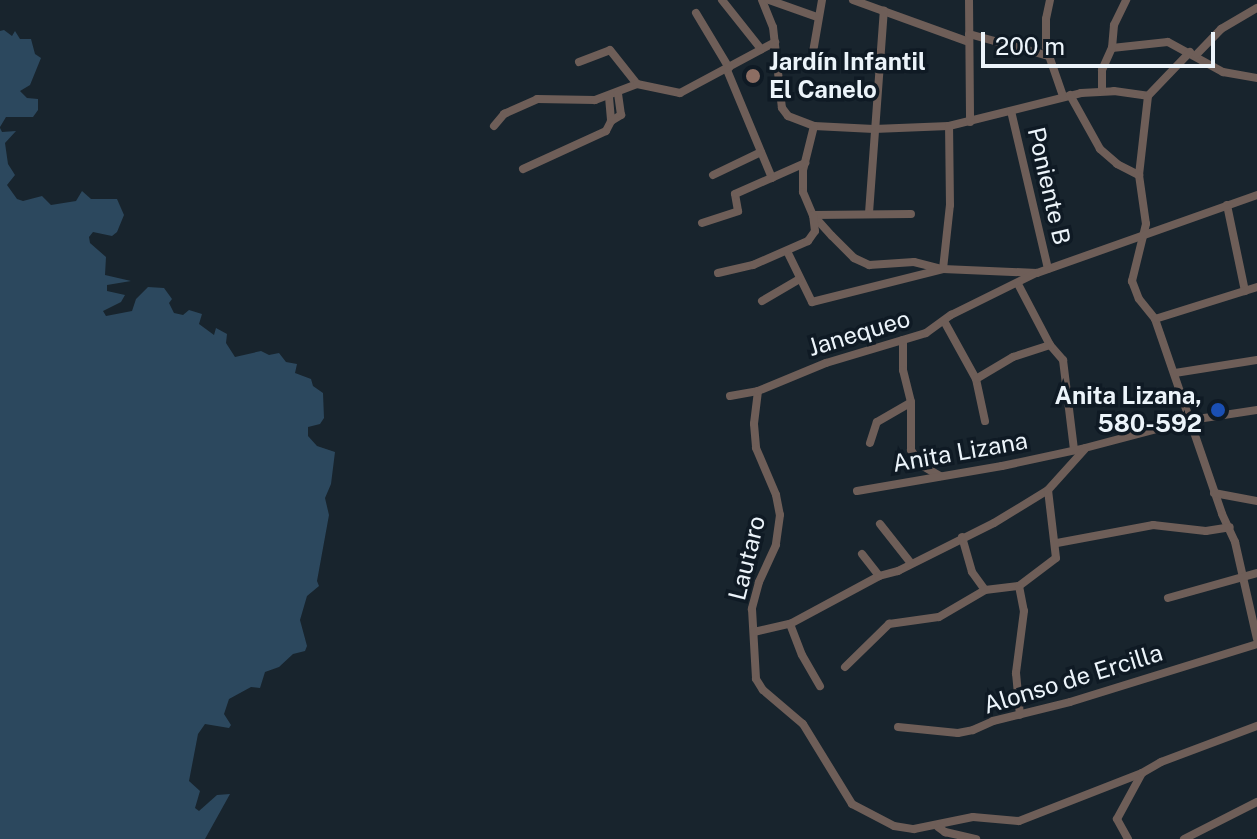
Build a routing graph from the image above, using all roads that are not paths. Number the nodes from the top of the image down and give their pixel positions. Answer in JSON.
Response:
{"nodes":[{"id":1,"x":722,"y":0,"type":"edge"},
{"id":2,"x":762,"y":0,"type":"edge"},
{"id":3,"x":769,"y":0,"type":"edge"},
{"id":4,"x":822,"y":0,"type":"edge"},
{"id":5,"x":853,"y":0,"type":"edge"},
{"id":6,"x":969,"y":0,"type":"edge"},
{"id":7,"x":1050,"y":0,"type":"edge"},
{"id":8,"x":1126,"y":0,"type":"edge"},
{"id":9,"x":1257,"y":8,"type":"edge"},
{"id":10,"x":884,"y":11,"type":"junction"},
{"id":11,"x":696,"y":13,"type":"dead end"},
{"id":12,"x":817,"y":17,"type":"junction"},
{"id":13,"x":969,"y":38,"type":"junction"},
{"id":14,"x":775,"y":42,"type":"junction"},
{"id":15,"x":1112,"y":48,"type":"junction"},
{"id":16,"x":761,"y":49,"type":"junction"},
{"id":17,"x":1193,"y":54,"type":"junction"},
{"id":18,"x":1049,"y":56,"type":"junction"},
{"id":19,"x":812,"y":58,"type":"dead end"},
{"id":20,"x":579,"y":62,"type":"dead end"},
{"id":21,"x":728,"y":69,"type":"junction"},
{"id":22,"x":1257,"y":78,"type":"edge"},
{"id":23,"x":637,"y":84,"type":"junction"},
{"id":24,"x":1102,"y":91,"type":"junction"},
{"id":25,"x":618,"y":93,"type":"junction"},
{"id":26,"x":1067,"y":96,"type":"junction"},
{"id":27,"x":1148,"y":96,"type":"junction"},
{"id":28,"x":609,"y":97,"type":"junction"},
{"id":29,"x":1011,"y":111,"type":"junction"},
{"id":30,"x":611,"y":121,"type":"junction"},
{"id":31,"x":970,"y":122,"type":"junction"},
{"id":32,"x":494,"y":126,"type":"dead end"},
{"id":33,"x":814,"y":126,"type":"junction"},
{"id":34,"x":949,"y":126,"type":"junction"},
{"id":35,"x":874,"y":129,"type":"junction"},
{"id":36,"x":761,"y":152,"type":"junction"},
{"id":37,"x":805,"y":163,"type":"junction"},
{"id":38,"x":523,"y":169,"type":"dead end"},
{"id":39,"x":713,"y":175,"type":"dead end"},
{"id":40,"x":1139,"y":175,"type":"junction"},
{"id":41,"x":772,"y":178,"type":"junction"},
{"id":42,"x":1257,"y":195,"type":"edge"},
{"id":43,"x":1227,"y":205,"type":"junction"},
{"id":44,"x":869,"y":213,"type":"junction"},
{"id":45,"x":911,"y":214,"type":"dead end"},
{"id":46,"x":813,"y":215,"type":"junction"},
{"id":47,"x":702,"y":223,"type":"dead end"},
{"id":48,"x":1145,"y":234,"type":"junction"},
{"id":49,"x":787,"y":251,"type":"junction"},
{"id":50,"x":943,"y":269,"type":"junction"},
{"id":51,"x":1048,"y":269,"type":"junction"},
{"id":52,"x":718,"y":273,"type":"dead end"},
{"id":53,"x":1037,"y":273,"type":"junction"},
{"id":54,"x":798,"y":280,"type":"junction"},
{"id":55,"x":1018,"y":284,"type":"junction"},
{"id":56,"x":1257,"y":287,"type":"edge"},
{"id":57,"x":1245,"y":291,"type":"junction"},
{"id":58,"x":762,"y":301,"type":"dead end"},
{"id":59,"x":1155,"y":319,"type":"junction"},
{"id":60,"x":944,"y":321,"type":"junction"},
{"id":61,"x":903,"y":340,"type":"junction"},
{"id":62,"x":1050,"y":345,"type":"junction"},
{"id":63,"x":1257,"y":360,"type":"edge"},
{"id":64,"x":1175,"y":373,"type":"junction"},
{"id":65,"x":976,"y":379,"type":"junction"},
{"id":66,"x":758,"y":391,"type":"junction"},
{"id":67,"x":730,"y":396,"type":"dead end"},
{"id":68,"x":911,"y":402,"type":"junction"},
{"id":69,"x":1257,"y":410,"type":"edge"},
{"id":70,"x":1191,"y":420,"type":"junction"},
{"id":71,"x":985,"y":421,"type":"dead end"},
{"id":72,"x":870,"y":443,"type":"dead end"},
{"id":73,"x":1085,"y":448,"type":"junction"},
{"id":74,"x":1074,"y":450,"type":"junction"},
{"id":75,"x":941,"y":476,"type":"junction"},
{"id":76,"x":1048,"y":490,"type":"junction"},
{"id":77,"x":857,"y":491,"type":"dead end"},
{"id":78,"x":1214,"y":493,"type":"junction"},
{"id":79,"x":1257,"y":501,"type":"edge"},
{"id":80,"x":880,"y":524,"type":"dead end"},
{"id":81,"x":1230,"y":527,"type":"junction"},
{"id":82,"x":962,"y":537,"type":"junction"},
{"id":83,"x":1057,"y":543,"type":"junction"},
{"id":84,"x":862,"y":554,"type":"dead end"},
{"id":85,"x":910,"y":562,"type":"junction"},
{"id":86,"x":1257,"y":573,"type":"edge"},
{"id":87,"x":879,"y":576,"type":"junction"},
{"id":88,"x":1244,"y":577,"type":"junction"},
{"id":89,"x":1019,"y":586,"type":"junction"},
{"id":90,"x":985,"y":590,"type":"junction"},
{"id":91,"x":1168,"y":598,"type":"dead end"},
{"id":92,"x":790,"y":624,"type":"junction"},
{"id":93,"x":754,"y":632,"type":"junction"},
{"id":94,"x":1257,"y":642,"type":"edge"},
{"id":95,"x":845,"y":667,"type":"dead end"},
{"id":96,"x":820,"y":686,"type":"dead end"},
{"id":97,"x":1020,"y":715,"type":"junction"},
{"id":98,"x":1257,"y":726,"type":"edge"},
{"id":99,"x":898,"y":727,"type":"dead end"},
{"id":100,"x":1142,"y":773,"type":"junction"},
{"id":101,"x":1257,"y":802,"type":"edge"},
{"id":102,"x":938,"y":827,"type":"junction"},
{"id":103,"x":976,"y":839,"type":"edge"},
{"id":104,"x":1128,"y":839,"type":"edge"},
{"id":105,"x":1184,"y":839,"type":"edge"}],
"edges":[{"from":1,"to":16,"type":"street"},
{"from":2,"to":14,"type":"street"},
{"from":3,"to":12,"type":"street"},
{"from":4,"to":12,"type":"street"},
{"from":5,"to":10,"type":"street"},
{"from":6,"to":13,"type":"street"},
{"from":7,"to":18,"type":"street"},
{"from":8,"to":15,"type":"street"},
{"from":9,"to":17,"type":"street"},
{"from":10,"to":13,"type":"street"},
{"from":10,"to":35,"type":"street"},
{"from":11,"to":21,"type":"street"},
{"from":12,"to":19,"type":"street"},
{"from":13,"to":18,"type":"street"},
{"from":13,"to":31,"type":"street"},
{"from":14,"to":16,"type":"street"},
{"from":14,"to":33,"type":"street"},
{"from":15,"to":17,"type":"street"},
{"from":15,"to":24,"type":"street"},
{"from":16,"to":21,"type":"street"},
{"from":17,"to":22,"type":"street"},
{"from":17,"to":27,"type":"street"},
{"from":18,"to":26,"type":"street"},
{"from":20,"to":23,"type":"street"},
{"from":21,"to":23,"type":"street"},
{"from":21,"to":36,"type":"street"},
{"from":23,"to":25,"type":"street"},
{"from":24,"to":26,"type":"street"},
{"from":24,"to":27,"type":"street"},
{"from":25,"to":28,"type":"street"},
{"from":25,"to":30,"type":"street"},
{"from":26,"to":29,"type":"street"},
{"from":26,"to":40,"type":"street"},
{"from":27,"to":40,"type":"street"},
{"from":28,"to":30,"type":"street"},
{"from":28,"to":32,"type":"street"},
{"from":29,"to":31,"type":"street"},
{"from":29,"to":51,"type":"street","name":"Poniente B"},
{"from":30,"to":38,"type":"street"},
{"from":31,"to":34,"type":"street"},
{"from":33,"to":35,"type":"street"},
{"from":33,"to":37,"type":"street"},
{"from":34,"to":35,"type":"street"},
{"from":34,"to":50,"type":"street"},
{"from":35,"to":44,"type":"street"},
{"from":36,"to":39,"type":"street"},
{"from":36,"to":41,"type":"street"},
{"from":37,"to":41,"type":"street"},
{"from":37,"to":46,"type":"street"},
{"from":40,"to":48,"type":"street"},
{"from":41,"to":47,"type":"street"},
{"from":42,"to":43,"type":"street"},
{"from":43,"to":48,"type":"street"},
{"from":43,"to":57,"type":"street"},
{"from":44,"to":45,"type":"street"},
{"from":44,"to":46,"type":"street"},
{"from":46,"to":49,"type":"street"},
{"from":46,"to":50,"type":"street"},
{"from":48,"to":51,"type":"street"},
{"from":48,"to":59,"type":"street"},
{"from":49,"to":52,"type":"street"},
{"from":49,"to":54,"type":"street"},
{"from":50,"to":53,"type":"street"},
{"from":50,"to":54,"type":"street"},
{"from":51,"to":53,"type":"street"},
{"from":53,"to":55,"type":"street","name":"Janequeo"},
{"from":54,"to":58,"type":"street"},
{"from":55,"to":60,"type":"street","name":"Janequeo"},
{"from":55,"to":62,"type":"street"},
{"from":56,"to":57,"type":"street"},
{"from":57,"to":59,"type":"street"},
{"from":59,"to":64,"type":"street"},
{"from":60,"to":61,"type":"street","name":"Janequeo"},
{"from":60,"to":65,"type":"street"},
{"from":61,"to":66,"type":"street","name":"Janequeo"},
{"from":61,"to":68,"type":"street"},
{"from":62,"to":65,"type":"street"},
{"from":62,"to":74,"type":"street"},
{"from":63,"to":64,"type":"street"},
{"from":64,"to":70,"type":"street"},
{"from":65,"to":71,"type":"street"},
{"from":66,"to":67,"type":"street","name":"Janequeo"},
{"from":66,"to":93,"type":"street","name":"Lautaro"},
{"from":68,"to":72,"type":"street"},
{"from":68,"to":75,"type":"street"},
{"from":69,"to":70,"type":"street","name":"Anita Lizana"},
{"from":70,"to":73,"type":"street","name":"Anita Lizana"},
{"from":70,"to":78,"type":"street"},
{"from":73,"to":74,"type":"street","name":"Anita Lizana"},
{"from":73,"to":76,"type":"street"},
{"from":74,"to":75,"type":"street","name":"Anita Lizana"},
{"from":75,"to":77,"type":"street","name":"Anita Lizana"},
{"from":76,"to":82,"type":"street"},
{"from":76,"to":83,"type":"street"},
{"from":78,"to":79,"type":"street"},
{"from":78,"to":81,"type":"street"},
{"from":80,"to":85,"type":"street"},
{"from":81,"to":83,"type":"street"},
{"from":81,"to":88,"type":"street"},
{"from":82,"to":85,"type":"street"},
{"from":82,"to":90,"type":"street"},
{"from":83,"to":89,"type":"street"},
{"from":84,"to":87,"type":"street"},
{"from":85,"to":87,"type":"street"},
{"from":86,"to":88,"type":"street"},
{"from":87,"to":92,"type":"street"},
{"from":88,"to":91,"type":"street"},
{"from":88,"to":94,"type":"street"},
{"from":89,"to":90,"type":"street"},
{"from":89,"to":97,"type":"street"},
{"from":90,"to":95,"type":"street"},
{"from":92,"to":93,"type":"street"},
{"from":92,"to":96,"type":"street"},
{"from":93,"to":102,"type":"street","name":"Lautaro"},
{"from":94,"to":97,"type":"street","name":"Alonso de Ercilla"},
{"from":97,"to":99,"type":"street","name":"Alonso de Ercilla"},
{"from":98,"to":100,"type":"street"},
{"from":100,"to":102,"type":"street"},
{"from":100,"to":104,"type":"street"},
{"from":101,"to":105,"type":"street"},
{"from":102,"to":103,"type":"street"}]}
